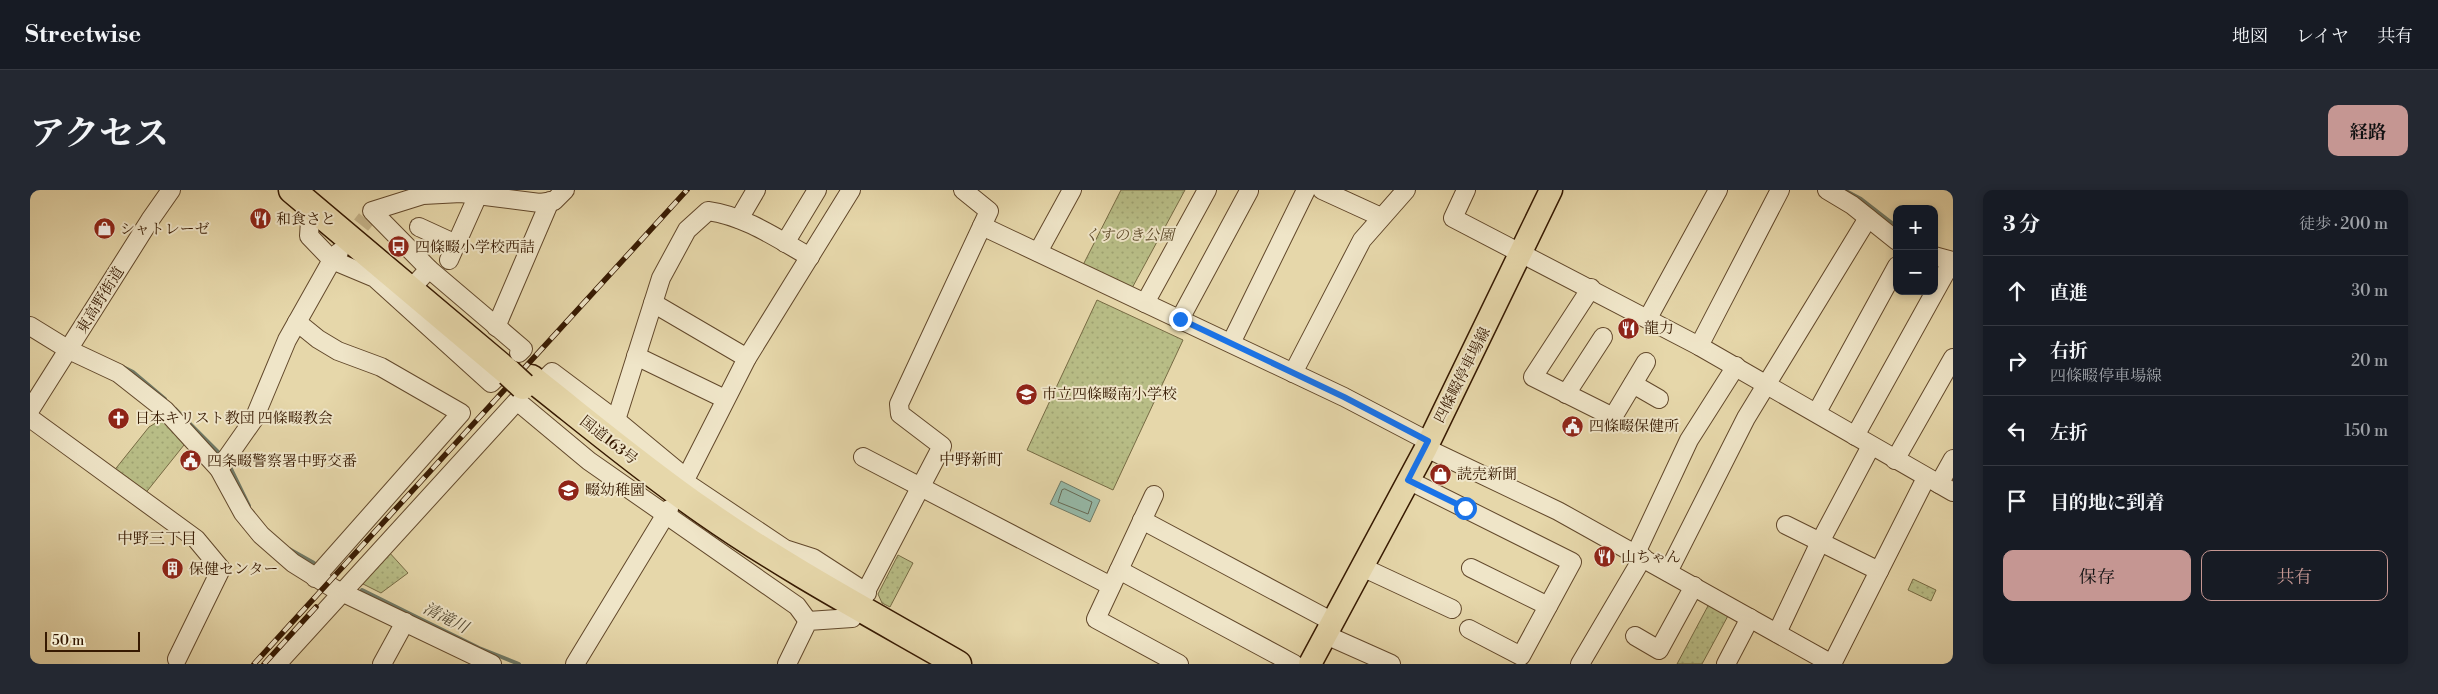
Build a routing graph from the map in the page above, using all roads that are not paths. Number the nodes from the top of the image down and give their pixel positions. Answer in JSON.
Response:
{"nodes":[{"id":1,"x":171,"y":190,"type":"edge"},
{"id":2,"x":565,"y":190,"type":"edge"},
{"id":3,"x":756,"y":190,"type":"edge"},
{"id":4,"x":817,"y":190,"type":"edge"},
{"id":5,"x":851,"y":190,"type":"edge"},
{"id":6,"x":963,"y":190,"type":"edge"},
{"id":7,"x":1072,"y":190,"type":"edge"},
{"id":8,"x":1207,"y":190,"type":"edge"},
{"id":9,"x":1322,"y":190,"type":"edge"},
{"id":10,"x":1406,"y":190,"type":"edge"},
{"id":11,"x":1466,"y":190,"type":"edge"},
{"id":12,"x":1551,"y":190,"type":"edge"},
{"id":13,"x":1718,"y":190,"type":"edge"},
{"id":14,"x":1780,"y":190,"type":"edge"},
{"id":15,"x":1827,"y":190,"type":"edge"},
{"id":16,"x":1249,"y":191,"type":"edge"},
{"id":17,"x":1300,"y":192,"type":"edge"},
{"id":18,"x":473,"y":193,"type":"edge"},
{"id":19,"x":306,"y":195,"type":"edge"},
{"id":20,"x":550,"y":201,"type":"junction"},
{"id":21,"x":1381,"y":217,"type":"junction"},
{"id":22,"x":1868,"y":218,"type":"junction"},
{"id":23,"x":739,"y":219,"type":"junction"},
{"id":24,"x":982,"y":226,"type":"junction"},
{"id":25,"x":419,"y":227,"type":"dead end"},
{"id":26,"x":1893,"y":238,"type":"edge"},
{"id":27,"x":785,"y":243,"type":"junction"},
{"id":28,"x":1038,"y":252,"type":"junction"},
{"id":29,"x":1522,"y":252,"type":"junction"},
{"id":30,"x":336,"y":256,"type":"junction"},
{"id":31,"x":810,"y":256,"type":"junction"},
{"id":32,"x":1938,"y":257,"type":"edge"},
{"id":33,"x":1952,"y":261,"type":"edge"},
{"id":34,"x":1893,"y":273,"type":"edge"},
{"id":35,"x":423,"y":275,"type":"junction"},
{"id":36,"x":1591,"y":288,"type":"junction"},
{"id":37,"x":1144,"y":302,"type":"junction"},
{"id":38,"x":653,"y":303,"type":"junction"},
{"id":39,"x":1648,"y":318,"type":"junction"},
{"id":40,"x":1180,"y":319,"type":"junction"},
{"id":41,"x":297,"y":322,"type":"junction"},
{"id":42,"x":30,"y":326,"type":"edge"},
{"id":43,"x":496,"y":327,"type":"junction"},
{"id":44,"x":1603,"y":337,"type":"dead end"},
{"id":45,"x":1231,"y":343,"type":"junction"},
{"id":46,"x":1699,"y":346,"type":"junction"},
{"id":47,"x":69,"y":350,"type":"junction"},
{"id":48,"x":636,"y":356,"type":"junction"},
{"id":49,"x":747,"y":358,"type":"junction"},
{"id":50,"x":1953,"y":358,"type":"edge"},
{"id":51,"x":1646,"y":362,"type":"dead end"},
{"id":52,"x":1736,"y":366,"type":"junction"},
{"id":53,"x":1294,"y":373,"type":"junction"},
{"id":54,"x":520,"y":379,"type":"junction"},
{"id":55,"x":1767,"y":383,"type":"junction"},
{"id":56,"x":1633,"y":384,"type":"junction"},
{"id":57,"x":1566,"y":394,"type":"junction"},
{"id":58,"x":725,"y":399,"type":"junction"},
{"id":59,"x":1659,"y":399,"type":"dead end"},
{"id":60,"x":30,"y":410,"type":"edge"},
{"id":61,"x":1817,"y":412,"type":"junction"},
{"id":62,"x":30,"y":418,"type":"edge"},
{"id":63,"x":616,"y":420,"type":"junction"},
{"id":64,"x":1855,"y":436,"type":"junction"},
{"id":65,"x":1427,"y":444,"type":"junction"},
{"id":66,"x":1871,"y":446,"type":"junction"},
{"id":67,"x":863,"y":457,"type":"dead end"},
{"id":68,"x":1953,"y":459,"type":"edge"},
{"id":69,"x":1895,"y":460,"type":"junction"},
{"id":70,"x":219,"y":469,"type":"junction"},
{"id":71,"x":1408,"y":480,"type":"junction"},
{"id":72,"x":686,"y":484,"type":"junction"},
{"id":73,"x":1939,"y":485,"type":"edge"},
{"id":74,"x":921,"y":487,"type":"junction"},
{"id":75,"x":1154,"y":495,"type":"dead end"},
{"id":76,"x":667,"y":511,"type":"junction"},
{"id":77,"x":1142,"y":520,"type":"junction"},
{"id":78,"x":1786,"y":525,"type":"dead end"},
{"id":79,"x":1820,"y":542,"type":"junction"},
{"id":80,"x":1639,"y":555,"type":"junction"},
{"id":81,"x":1362,"y":566,"type":"junction"},
{"id":82,"x":1471,"y":568,"type":"dead end"},
{"id":83,"x":1119,"y":570,"type":"junction"},
{"id":84,"x":1879,"y":571,"type":"junction"},
{"id":85,"x":1668,"y":572,"type":"junction"},
{"id":86,"x":315,"y":578,"type":"junction"},
{"id":87,"x":1111,"y":586,"type":"junction"},
{"id":88,"x":1694,"y":586,"type":"junction"},
{"id":89,"x":343,"y":592,"type":"junction"},
{"id":90,"x":860,"y":606,"type":"junction"},
{"id":91,"x":1548,"y":606,"type":"junction"},
{"id":92,"x":1452,"y":609,"type":"dead end"},
{"id":93,"x":1750,"y":618,"type":"junction"},
{"id":94,"x":808,"y":620,"type":"junction"},
{"id":95,"x":404,"y":622,"type":"junction"},
{"id":96,"x":1330,"y":629,"type":"junction"},
{"id":97,"x":1469,"y":629,"type":"dead end"},
{"id":98,"x":1777,"y":633,"type":"junction"},
{"id":99,"x":1635,"y":636,"type":"dead end"},
{"id":100,"x":177,"y":660,"type":"dead end"},
{"id":101,"x":1522,"y":660,"type":"edge"},
{"id":102,"x":1824,"y":662,"type":"edge"},
{"id":103,"x":926,"y":663,"type":"edge"},
{"id":104,"x":277,"y":664,"type":"edge"},
{"id":105,"x":382,"y":664,"type":"edge"},
{"id":106,"x":492,"y":664,"type":"edge"},
{"id":107,"x":575,"y":664,"type":"edge"},
{"id":108,"x":787,"y":664,"type":"edge"},
{"id":109,"x":958,"y":664,"type":"edge"},
{"id":110,"x":1179,"y":664,"type":"edge"},
{"id":111,"x":1294,"y":664,"type":"edge"},
{"id":112,"x":1310,"y":664,"type":"edge"},
{"id":113,"x":1391,"y":664,"type":"edge"},
{"id":114,"x":1580,"y":664,"type":"edge"},
{"id":115,"x":1726,"y":664,"type":"edge"}],
"edges":[{"from":1,"to":47,"type":"street","name":"東高野街道"},
{"from":2,"to":20,"type":"street"},
{"from":3,"to":23,"type":"street"},
{"from":4,"to":27,"type":"street"},
{"from":5,"to":31,"type":"street"},
{"from":6,"to":24,"type":"street"},
{"from":7,"to":28,"type":"street"},
{"from":8,"to":37,"type":"street"},
{"from":9,"to":21,"type":"street"},
{"from":10,"to":21,"type":"street"},
{"from":11,"to":29,"type":"street"},
{"from":12,"to":29,"type":"main road","name":"四條畷停車場線"},
{"from":13,"to":39,"type":"street"},
{"from":14,"to":46,"type":"street"},
{"from":15,"to":22,"type":"street"},
{"from":16,"to":40,"type":"street"},
{"from":17,"to":45,"type":"street"},
{"from":18,"to":20,"type":"street"},
{"from":18,"to":25,"type":"street"},
{"from":18,"to":35,"type":"street"},
{"from":19,"to":30,"type":"street"},
{"from":19,"to":35,"type":"highway","name":"国道163号"},
{"from":19,"to":54,"type":"highway","name":"国道163号"},
{"from":20,"to":43,"type":"street"},
{"from":21,"to":53,"type":"street"},
{"from":22,"to":26,"type":"street"},
{"from":22,"to":55,"type":"street"},
{"from":23,"to":27,"type":"street"},
{"from":23,"to":38,"type":"street"},
{"from":24,"to":28,"type":"street"},
{"from":24,"to":74,"type":"street"},
{"from":27,"to":31,"type":"street"},
{"from":28,"to":37,"type":"street"},
{"from":29,"to":36,"type":"street"},
{"from":29,"to":65,"type":"main road","name":"四條畷停車場線"},
{"from":30,"to":41,"type":"street"},
{"from":30,"to":54,"type":"street"},
{"from":31,"to":49,"type":"street"},
{"from":32,"to":33,"type":"street"},
{"from":33,"to":64,"type":"street"},
{"from":34,"to":61,"type":"street"},
{"from":35,"to":43,"type":"street"},
{"from":35,"to":54,"type":"highway","name":"国道163号"},
{"from":36,"to":39,"type":"street"},
{"from":36,"to":57,"type":"street"},
{"from":37,"to":40,"type":"street"},
{"from":38,"to":48,"type":"street"},
{"from":38,"to":49,"type":"street"},
{"from":39,"to":46,"type":"street"},
{"from":40,"to":45,"type":"street"},
{"from":41,"to":70,"type":"street"},
{"from":41,"to":86,"type":"street"},
{"from":42,"to":47,"type":"street"},
{"from":43,"to":54,"type":"street"},
{"from":44,"to":57,"type":"street"},
{"from":45,"to":53,"type":"street"},
{"from":46,"to":52,"type":"street"},
{"from":47,"to":60,"type":"street","name":"東高野街道"},
{"from":47,"to":70,"type":"street"},
{"from":48,"to":58,"type":"street"},
{"from":48,"to":63,"type":"street"},
{"from":49,"to":58,"type":"street"},
{"from":50,"to":69,"type":"street"},
{"from":51,"to":56,"type":"street"},
{"from":52,"to":55,"type":"street"},
{"from":52,"to":80,"type":"street"},
{"from":53,"to":65,"type":"street"},
{"from":54,"to":63,"type":"street"},
{"from":54,"to":76,"type":"street"},
{"from":54,"to":89,"type":"street"},
{"from":54,"to":90,"type":"highway","name":"国道163号"},
{"from":55,"to":61,"type":"street"},
{"from":55,"to":85,"type":"street"},
{"from":56,"to":57,"type":"street"},
{"from":56,"to":59,"type":"street"},
{"from":58,"to":72,"type":"street"},
{"from":61,"to":64,"type":"street"},
{"from":62,"to":100,"type":"street"},
{"from":63,"to":72,"type":"street"},
{"from":64,"to":66,"type":"street"},
{"from":65,"to":71,"type":"main road","name":"四條畷停車場線"},
{"from":65,"to":80,"type":"street"},
{"from":66,"to":69,"type":"street"},
{"from":66,"to":79,"type":"street"},
{"from":67,"to":74,"type":"street"},
{"from":68,"to":73,"type":"street"},
{"from":69,"to":73,"type":"street"},
{"from":70,"to":86,"type":"street"},
{"from":71,"to":81,"type":"main road","name":"四條畷停車場線"},
{"from":71,"to":91,"type":"street"},
{"from":72,"to":90,"type":"street"},
{"from":73,"to":84,"type":"street"},
{"from":74,"to":87,"type":"street"},
{"from":74,"to":90,"type":"street"},
{"from":75,"to":77,"type":"street"},
{"from":76,"to":94,"type":"street"},
{"from":76,"to":107,"type":"street"},
{"from":77,"to":83,"type":"street"},
{"from":77,"to":96,"type":"street"},
{"from":78,"to":79,"type":"street"},
{"from":79,"to":84,"type":"street"},
{"from":79,"to":98,"type":"street"},
{"from":80,"to":85,"type":"street"},
{"from":80,"to":114,"type":"street"},
{"from":81,"to":92,"type":"street"},
{"from":81,"to":96,"type":"main road","name":"四條畷停車場線"},
{"from":82,"to":91,"type":"street"},
{"from":83,"to":87,"type":"street"},
{"from":83,"to":111,"type":"street"},
{"from":84,"to":102,"type":"street"},
{"from":85,"to":88,"type":"street"},
{"from":86,"to":89,"type":"street"},
{"from":87,"to":110,"type":"street"},
{"from":88,"to":93,"type":"street"},
{"from":88,"to":99,"type":"street"},
{"from":89,"to":95,"type":"street"},
{"from":89,"to":104,"type":"street"},
{"from":90,"to":94,"type":"street"},
{"from":90,"to":103,"type":"highway","name":"国道163号"},
{"from":90,"to":109,"type":"highway","name":"国道163号"},
{"from":91,"to":101,"type":"street"},
{"from":93,"to":98,"type":"street"},
{"from":93,"to":115,"type":"street"},
{"from":94,"to":108,"type":"street"},
{"from":95,"to":105,"type":"street"},
{"from":95,"to":106,"type":"street"},
{"from":96,"to":112,"type":"main road","name":"四條畷停車場線"},
{"from":96,"to":113,"type":"street"},
{"from":97,"to":101,"type":"street"},
{"from":98,"to":102,"type":"street"}]}
